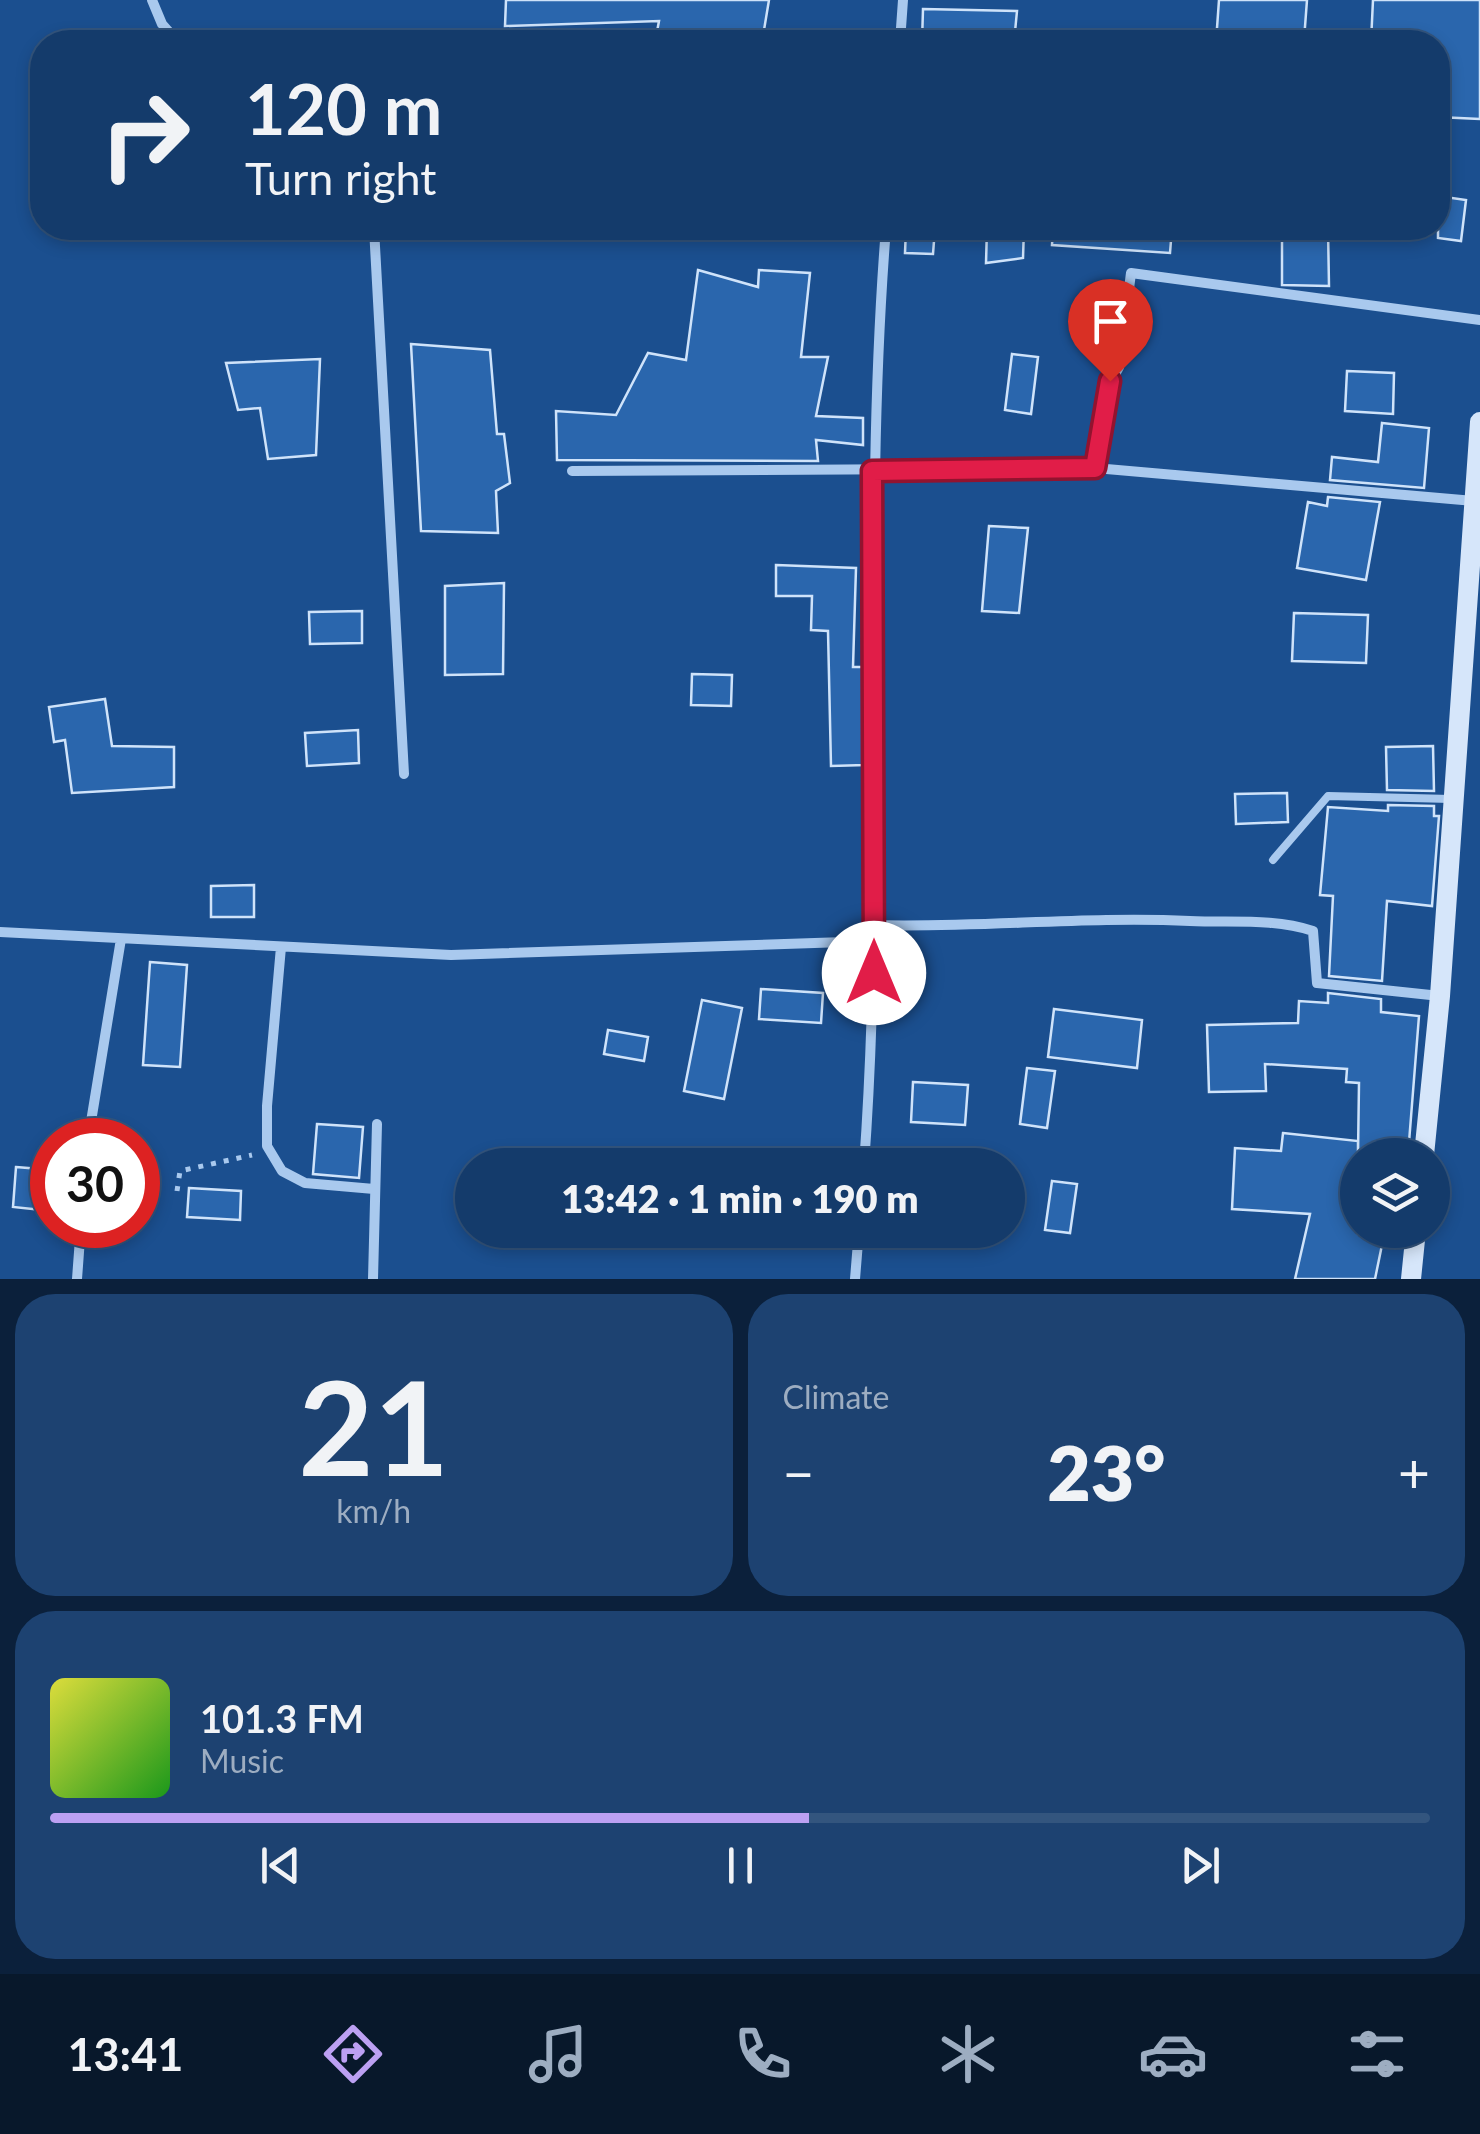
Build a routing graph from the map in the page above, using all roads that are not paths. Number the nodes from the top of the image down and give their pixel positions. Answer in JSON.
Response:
{"nodes":[{"id":1,"x":152,"y":0,"type":"edge"},
{"id":2,"x":903,"y":0,"type":"edge"},
{"id":3,"x":167,"y":30,"type":"edge"},
{"id":4,"x":901,"y":30,"type":"edge"},
{"id":5,"x":375,"y":240,"type":"edge"},
{"id":6,"x":885,"y":240,"type":"edge"},
{"id":7,"x":1480,"y":320,"type":"edge"},
{"id":8,"x":1480,"y":422,"type":"edge"},
{"id":9,"x":1095,"y":468,"type":"junction"},
{"id":10,"x":572,"y":470,"type":"dead end"},
{"id":11,"x":872,"y":471,"type":"junction"},
{"id":12,"x":1474,"y":501,"type":"junction"},
{"id":13,"x":404,"y":774,"type":"dead end"},
{"id":14,"x":1452,"y":799,"type":"junction"},
{"id":15,"x":1273,"y":860,"type":"dead end"},
{"id":16,"x":874,"y":925,"type":"junction"},
{"id":17,"x":0,"y":932,"type":"edge"},
{"id":18,"x":121,"y":938,"type":"junction"},
{"id":19,"x":874,"y":942,"type":"junction"},
{"id":20,"x":280,"y":946,"type":"junction"},
{"id":21,"x":1440,"y":996,"type":"junction"},
{"id":22,"x":92,"y":1118,"type":"edge"},
{"id":23,"x":377,"y":1124,"type":"dead end"},
{"id":24,"x":1426,"y":1138,"type":"edge"},
{"id":25,"x":865,"y":1148,"type":"edge"},
{"id":26,"x":374,"y":1189,"type":"junction"},
{"id":27,"x":80,"y":1248,"type":"edge"},
{"id":28,"x":858,"y":1248,"type":"edge"},
{"id":29,"x":1414,"y":1248,"type":"edge"},
{"id":30,"x":78,"y":1279,"type":"edge"},
{"id":31,"x":373,"y":1279,"type":"edge"},
{"id":32,"x":855,"y":1279,"type":"edge"},
{"id":33,"x":1411,"y":1279,"type":"edge"}],
"edges":[{"from":1,"to":3,"type":"street"},
{"from":2,"to":4,"type":"street"},
{"from":5,"to":13,"type":"street"},
{"from":6,"to":11,"type":"street"},
{"from":7,"to":9,"type":"street"},
{"from":8,"to":12,"type":"street"},
{"from":9,"to":11,"type":"street"},
{"from":9,"to":12,"type":"street"},
{"from":10,"to":11,"type":"street"},
{"from":11,"to":16,"type":"street"},
{"from":12,"to":14,"type":"street"},
{"from":14,"to":15,"type":"lane"},
{"from":14,"to":21,"type":"street"},
{"from":16,"to":19,"type":"street"},
{"from":16,"to":21,"type":"street"},
{"from":17,"to":18,"type":"street"},
{"from":18,"to":20,"type":"street"},
{"from":18,"to":22,"type":"street"},
{"from":19,"to":20,"type":"street"},
{"from":19,"to":25,"type":"street"},
{"from":20,"to":26,"type":"street"},
{"from":21,"to":24,"type":"street"},
{"from":23,"to":26,"type":"street"},
{"from":26,"to":31,"type":"street"},
{"from":27,"to":30,"type":"street"},
{"from":28,"to":32,"type":"street"},
{"from":29,"to":33,"type":"street"}]}
